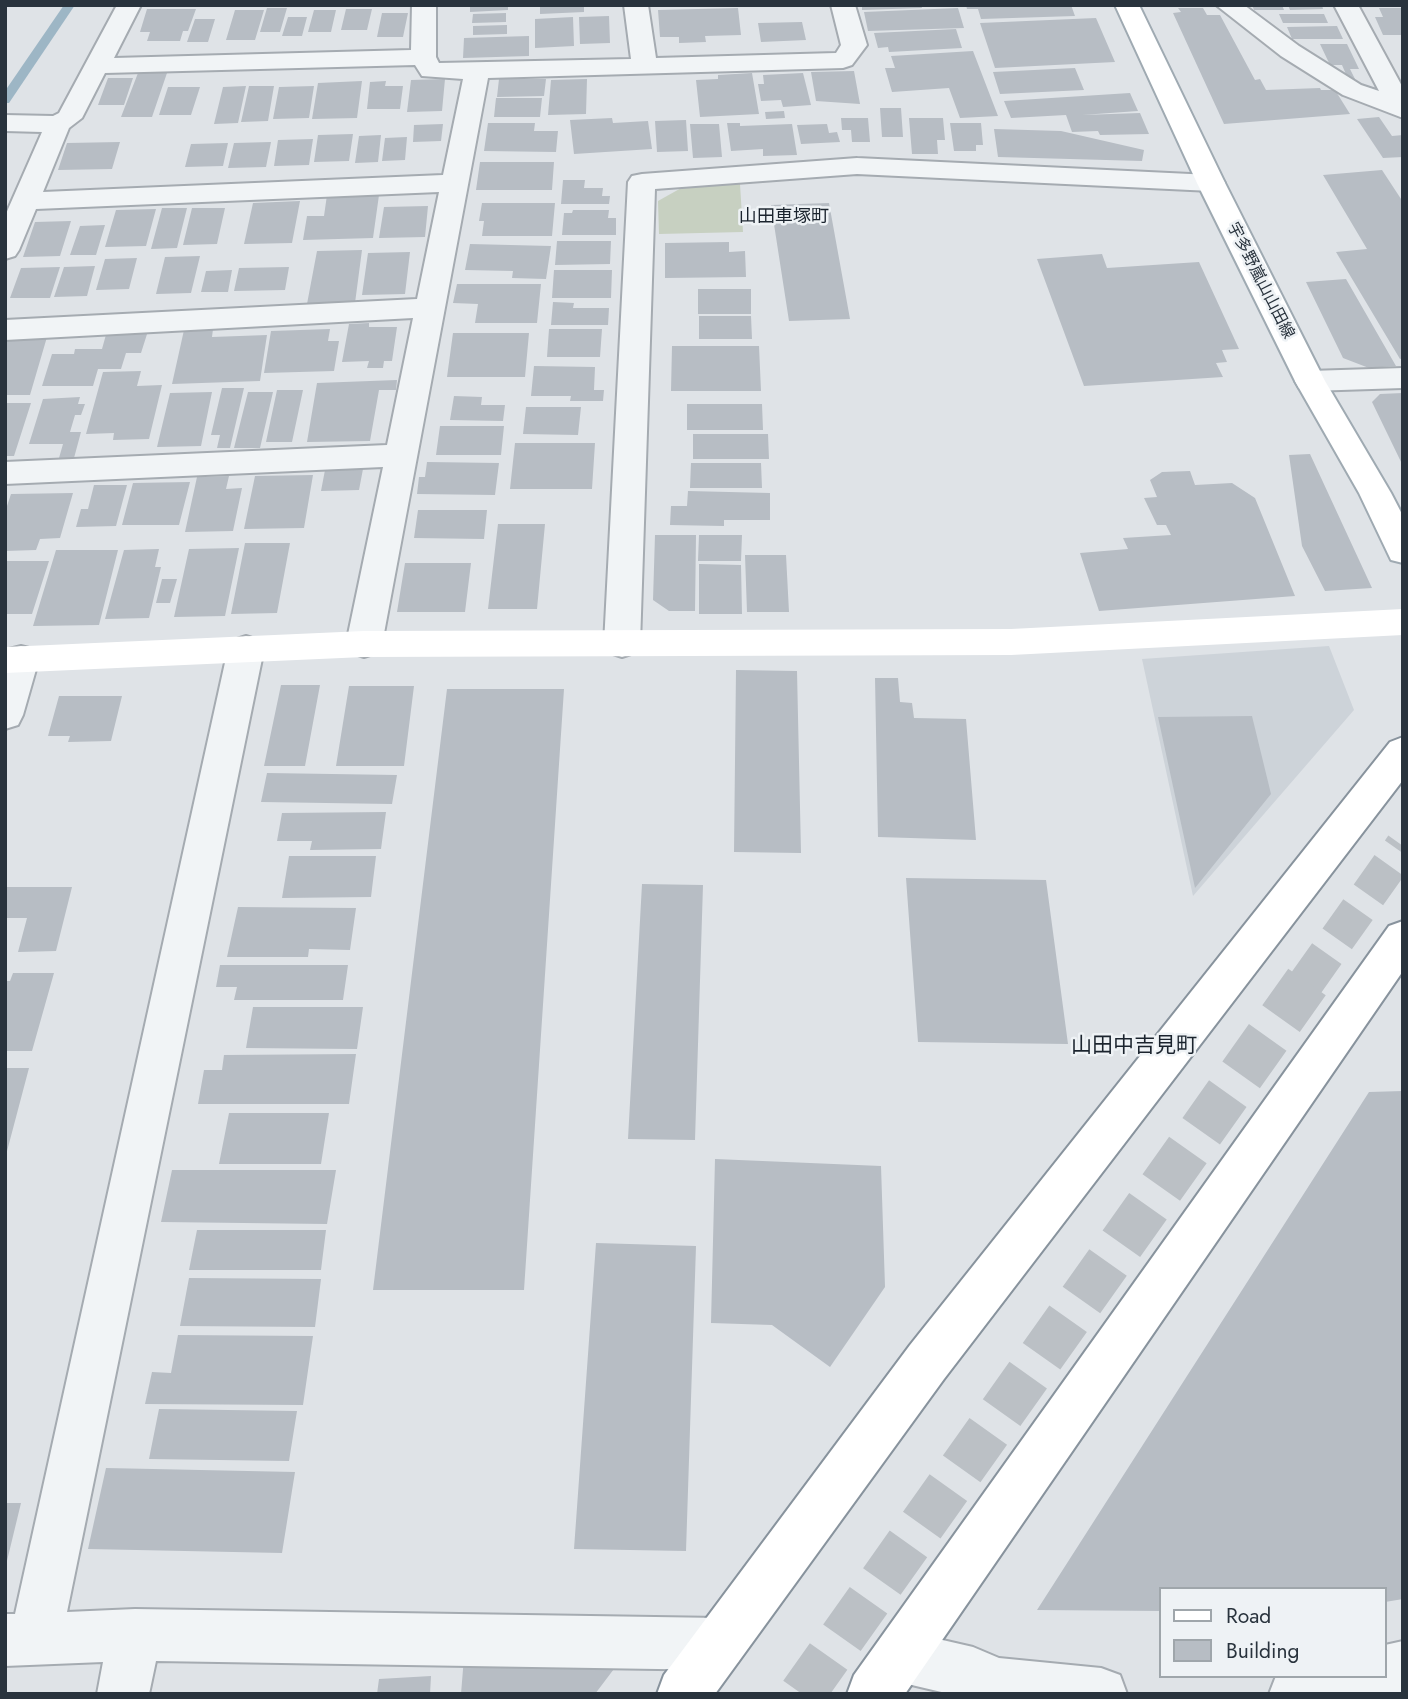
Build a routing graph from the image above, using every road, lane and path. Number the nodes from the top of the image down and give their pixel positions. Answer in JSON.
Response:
{"nodes":[{"id":1,"x":129,"y":5,"type":"edge"},
{"id":2,"x":424,"y":5,"type":"edge"},
{"id":3,"x":636,"y":5,"type":"edge"},
{"id":4,"x":843,"y":5,"type":"edge"},
{"id":5,"x":1127,"y":5,"type":"edge"},
{"id":6,"x":1228,"y":5,"type":"edge"},
{"id":7,"x":1346,"y":5,"type":"edge"},
{"id":8,"x":423,"y":57,"type":"junction"},
{"id":9,"x":99,"y":66,"type":"junction"},
{"id":10,"x":645,"y":66,"type":"junction"},
{"id":11,"x":477,"y":71,"type":"junction"},
{"id":12,"x":1402,"y":109,"type":"edge"},
{"id":13,"x":5,"y":123,"type":"edge"},
{"id":14,"x":58,"y":124,"type":"junction"},
{"id":15,"x":456,"y":183,"type":"junction"},
{"id":16,"x":1212,"y":183,"type":"junction"},
{"id":17,"x":26,"y":201,"type":"junction"},
{"id":18,"x":5,"y":250,"type":"edge"},
{"id":19,"x":429,"y":308,"type":"junction"},
{"id":20,"x":5,"y":330,"type":"edge"},
{"id":21,"x":1403,"y":378,"type":"edge"},
{"id":22,"x":1310,"y":381,"type":"junction"},
{"id":23,"x":401,"y":455,"type":"junction"},
{"id":24,"x":5,"y":473,"type":"edge"},
{"id":25,"x":1403,"y":551,"type":"edge"},
{"id":26,"x":1403,"y":622,"type":"edge"},
{"id":27,"x":364,"y":644,"type":"junction"},
{"id":28,"x":622,"y":644,"type":"junction"},
{"id":29,"x":246,"y":649,"type":"junction"},
{"id":30,"x":13,"y":660,"type":"edge"},
{"id":31,"x":5,"y":715,"type":"edge"},
{"id":32,"x":1403,"y":752,"type":"edge"},
{"id":33,"x":1403,"y":938,"type":"edge"},
{"id":34,"x":135,"y":1635,"type":"junction"},
{"id":35,"x":20,"y":1640,"type":"edge"},
{"id":36,"x":720,"y":1644,"type":"junction"},
{"id":37,"x":886,"y":1675,"type":"edge"},
{"id":38,"x":1357,"y":1678,"type":"edge"},
{"id":39,"x":123,"y":1694,"type":"edge"},
{"id":40,"x":683,"y":1694,"type":"edge"},
{"id":41,"x":1101,"y":1694,"type":"edge"},
{"id":42,"x":1295,"y":1694,"type":"edge"}],
"edges":[{"from":1,"to":9,"type":"street"},
{"from":2,"to":8,"type":"street"},
{"from":3,"to":10,"type":"street"},
{"from":4,"to":10,"type":"street"},
{"from":5,"to":16,"type":"main road","name":"宇多野嵐山山田線"},
{"from":6,"to":12,"type":"street"},
{"from":7,"to":12,"type":"street"},
{"from":8,"to":9,"type":"street"},
{"from":8,"to":11,"type":"street"},
{"from":9,"to":14,"type":"street"},
{"from":10,"to":11,"type":"street"},
{"from":11,"to":15,"type":"street"},
{"from":13,"to":14,"type":"street"},
{"from":14,"to":17,"type":"street"},
{"from":15,"to":17,"type":"street"},
{"from":15,"to":19,"type":"street"},
{"from":16,"to":22,"type":"main road","name":"宇多野嵐山山田線"},
{"from":16,"to":28,"type":"street"},
{"from":17,"to":18,"type":"street"},
{"from":19,"to":20,"type":"street"},
{"from":19,"to":23,"type":"street"},
{"from":21,"to":22,"type":"street"},
{"from":22,"to":25,"type":"main road","name":"宇多野嵐山山田線"},
{"from":23,"to":24,"type":"street"},
{"from":23,"to":27,"type":"street"},
{"from":26,"to":28,"type":"main road"},
{"from":27,"to":28,"type":"main road"},
{"from":27,"to":29,"type":"main road"},
{"from":29,"to":30,"type":"main road"},
{"from":29,"to":35,"type":"street"},
{"from":30,"to":31,"type":"street"},
{"from":32,"to":36,"type":"main road"},
{"from":33,"to":37,"type":"main road"},
{"from":34,"to":35,"type":"street"},
{"from":34,"to":36,"type":"street"},
{"from":34,"to":39,"type":"street"},
{"from":36,"to":40,"type":"main road"},
{"from":37,"to":41,"type":"street"},
{"from":38,"to":42,"type":"street"}]}
